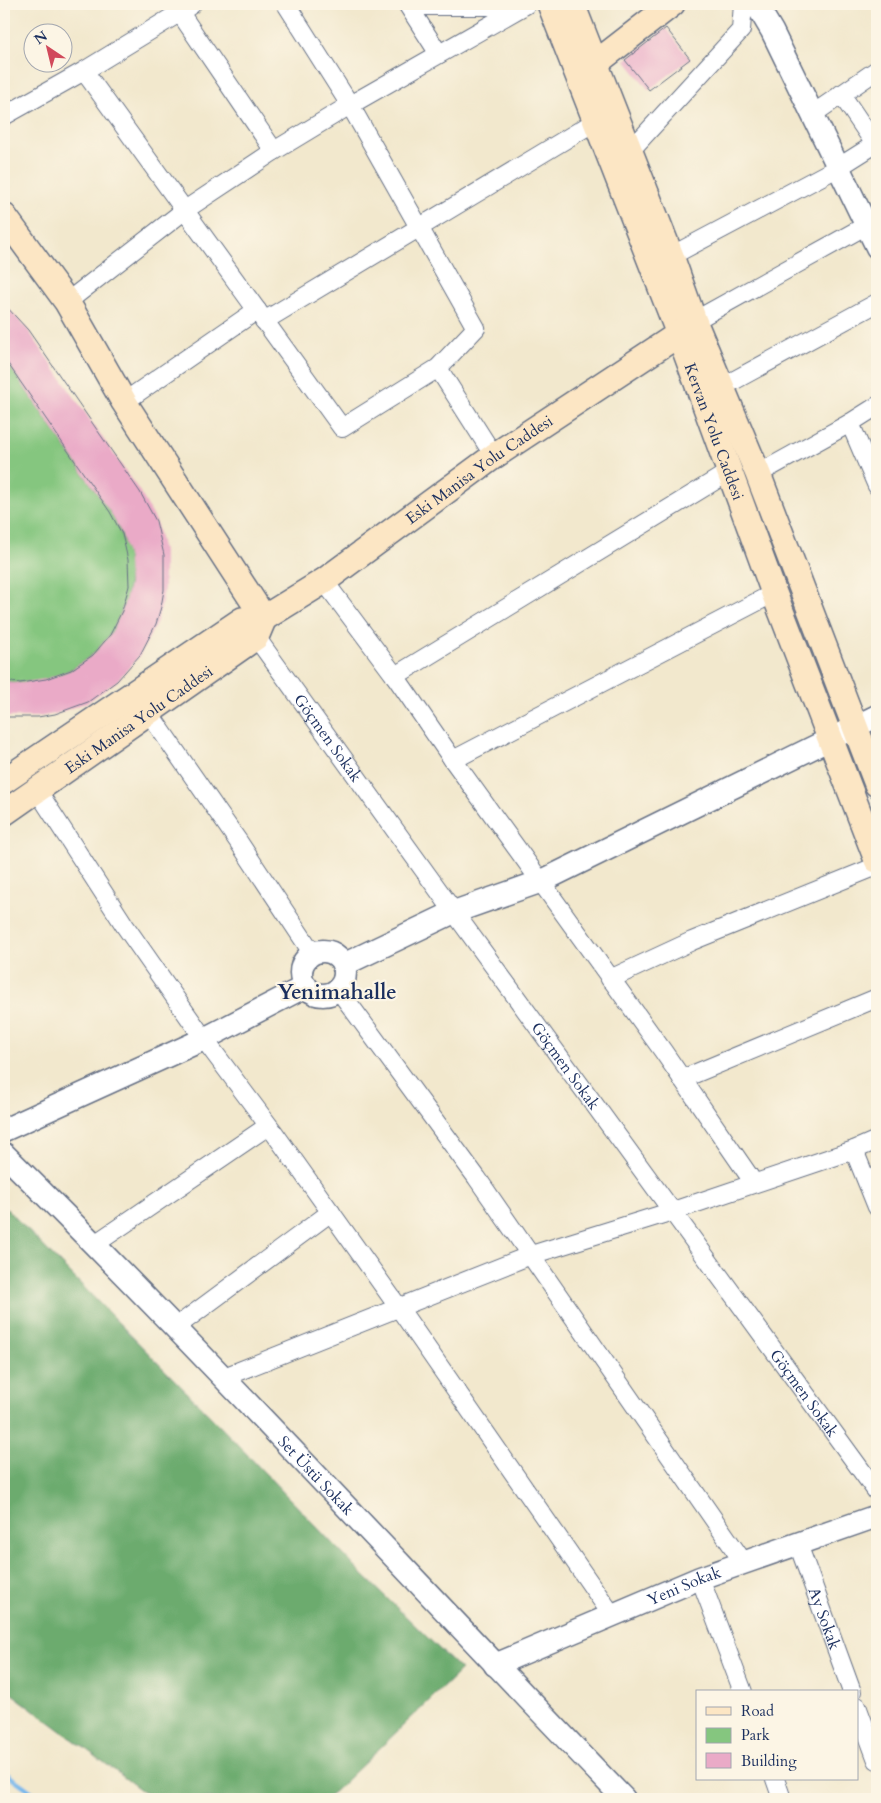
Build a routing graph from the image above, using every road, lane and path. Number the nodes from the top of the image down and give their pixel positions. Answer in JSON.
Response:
{"nodes":[{"id":1,"x":286,"y":4,"type":"edge"},
{"id":2,"x":550,"y":4,"type":"edge"},
{"id":3,"x":572,"y":4,"type":"edge"},
{"id":4,"x":672,"y":4,"type":"edge"},
{"id":5,"x":743,"y":4,"type":"edge"},
{"id":6,"x":756,"y":4,"type":"edge"},
{"id":7,"x":408,"y":5,"type":"edge"},
{"id":8,"x":525,"y":5,"type":"edge"},
{"id":9,"x":182,"y":7,"type":"edge"},
{"id":10,"x":440,"y":54,"type":"junction"},
{"id":11,"x":587,"y":68,"type":"junction"},
{"id":12,"x":877,"y":70,"type":"edge"},
{"id":13,"x":84,"y":71,"type":"junction"},
{"id":14,"x":841,"y":94,"type":"junction"},
{"id":15,"x":350,"y":105,"type":"junction"},
{"id":16,"x":813,"y":114,"type":"junction"},
{"id":17,"x":4,"y":116,"type":"edge"},
{"id":18,"x":596,"y":121,"type":"junction"},
{"id":19,"x":877,"y":144,"type":"edge"},
{"id":20,"x":274,"y":151,"type":"junction"},
{"id":21,"x":630,"y":151,"type":"junction"},
{"id":22,"x":838,"y":167,"type":"junction"},
{"id":23,"x":185,"y":210,"type":"junction"},
{"id":24,"x":4,"y":216,"type":"edge"},
{"id":25,"x":867,"y":225,"type":"junction"},
{"id":26,"x":420,"y":227,"type":"junction"},
{"id":27,"x":877,"y":246,"type":"edge"},
{"id":28,"x":671,"y":256,"type":"junction"},
{"id":29,"x":67,"y":302,"type":"junction"},
{"id":30,"x":877,"y":302,"type":"edge"},
{"id":31,"x":260,"y":315,"type":"junction"},
{"id":32,"x":686,"y":327,"type":"junction"},
{"id":33,"x":438,"y":368,"type":"junction"},
{"id":34,"x":722,"y":388,"type":"junction"},
{"id":35,"x":124,"y":402,"type":"junction"},
{"id":36,"x":877,"y":406,"type":"edge"},
{"id":37,"x":850,"y":423,"type":"junction"},
{"id":38,"x":494,"y":456,"type":"junction"},
{"id":39,"x":730,"y":472,"type":"junction"},
{"id":40,"x":758,"y":474,"type":"junction"},
{"id":41,"x":877,"y":486,"type":"edge"},
{"id":42,"x":324,"y":581,"type":"junction"},
{"id":43,"x":774,"y":594,"type":"junction"},
{"id":44,"x":260,"y":627,"type":"junction"},
{"id":45,"x":396,"y":676,"type":"junction"},
{"id":46,"x":149,"y":712,"type":"junction"},
{"id":47,"x":866,"y":722,"type":"edge"},
{"id":48,"x":831,"y":740,"type":"junction"},
{"id":49,"x":453,"y":760,"type":"junction"},
{"id":50,"x":4,"y":781,"type":"edge"},
{"id":51,"x":877,"y":784,"type":"edge"},
{"id":52,"x":37,"y":790,"type":"junction"},
{"id":53,"x":4,"y":813,"type":"edge"},
{"id":54,"x":877,"y":860,"type":"edge"},
{"id":55,"x":877,"y":866,"type":"edge"},
{"id":56,"x":542,"y":880,"type":"junction"},
{"id":57,"x":454,"y":912,"type":"junction"},
{"id":58,"x":313,"y":954,"type":"junction"},
{"id":59,"x":344,"y":965,"type":"junction"},
{"id":60,"x":610,"y":979,"type":"junction"},
{"id":61,"x":306,"y":986,"type":"junction"},
{"id":62,"x":338,"y":989,"type":"junction"},
{"id":63,"x":877,"y":998,"type":"edge"},
{"id":64,"x":204,"y":1039,"type":"junction"},
{"id":65,"x":682,"y":1079,"type":"junction"},
{"id":66,"x":268,"y":1126,"type":"junction"},
{"id":67,"x":4,"y":1130,"type":"edge"},
{"id":68,"x":877,"y":1140,"type":"edge"},
{"id":69,"x":854,"y":1150,"type":"junction"},
{"id":70,"x":4,"y":1154,"type":"edge"},
{"id":71,"x":754,"y":1183,"type":"junction"},
{"id":72,"x":877,"y":1206,"type":"edge"},
{"id":73,"x":673,"y":1211,"type":"junction"},
{"id":74,"x":331,"y":1212,"type":"junction"},
{"id":75,"x":95,"y":1244,"type":"junction"},
{"id":76,"x":531,"y":1255,"type":"junction"},
{"id":77,"x":399,"y":1308,"type":"junction"},
{"id":78,"x":176,"y":1327,"type":"junction"},
{"id":79,"x":224,"y":1377,"type":"junction"},
{"id":80,"x":877,"y":1492,"type":"edge"},
{"id":81,"x":877,"y":1516,"type":"edge"},
{"id":82,"x":798,"y":1544,"type":"junction"},
{"id":83,"x":744,"y":1563,"type":"junction"},
{"id":84,"x":700,"y":1578,"type":"junction"},
{"id":85,"x":612,"y":1615,"type":"junction"},
{"id":86,"x":495,"y":1664,"type":"junction"},
{"id":87,"x":742,"y":1690,"type":"edge"},
{"id":88,"x":851,"y":1690,"type":"edge"},
{"id":89,"x":858,"y":1709,"type":"edge"},
{"id":90,"x":877,"y":1760,"type":"edge"},
{"id":91,"x":775,"y":1780,"type":"edge"},
{"id":92,"x":624,"y":1799,"type":"edge"},
{"id":93,"x":782,"y":1799,"type":"edge"}],
"edges":[{"from":1,"to":15,"type":"street"},
{"from":2,"to":11,"type":"main road","name":"Kervan Yolu Caddesi"},
{"from":3,"to":11,"type":"main road","name":"Kervan Yolu Caddesi"},
{"from":4,"to":11,"type":"main road"},
{"from":5,"to":21,"type":"street"},
{"from":6,"to":16,"type":"street"},
{"from":7,"to":8,"type":"street"},
{"from":7,"to":10,"type":"street"},
{"from":8,"to":10,"type":"street"},
{"from":9,"to":13,"type":"street"},
{"from":9,"to":20,"type":"street"},
{"from":10,"to":15,"type":"street"},
{"from":11,"to":18,"type":"main road","name":"Kervan Yolu Caddesi"},
{"from":11,"to":21,"type":"main road","name":"Kervan Yolu Caddesi"},
{"from":12,"to":14,"type":"street"},
{"from":13,"to":17,"type":"street"},
{"from":13,"to":23,"type":"street"},
{"from":14,"to":16,"type":"street"},
{"from":14,"to":19,"type":"street"},
{"from":15,"to":20,"type":"street"},
{"from":15,"to":26,"type":"street"},
{"from":16,"to":22,"type":"street"},
{"from":18,"to":26,"type":"street"},
{"from":18,"to":32,"type":"main road","name":"Kervan Yolu Caddesi"},
{"from":19,"to":22,"type":"street"},
{"from":20,"to":23,"type":"street"},
{"from":21,"to":28,"type":"main road","name":"Kervan Yolu Caddesi"},
{"from":22,"to":25,"type":"street"},
{"from":22,"to":28,"type":"street"},
{"from":23,"to":29,"type":"street"},
{"from":23,"to":31,"type":"street"},
{"from":24,"to":29,"type":"main road"},
{"from":25,"to":27,"type":"street"},
{"from":25,"to":32,"type":"street"},
{"from":26,"to":31,"type":"street"},
{"from":26,"to":33,"type":"street"},
{"from":28,"to":32,"type":"main road","name":"Kervan Yolu Caddesi"},
{"from":29,"to":35,"type":"main road"},
{"from":30,"to":34,"type":"street"},
{"from":31,"to":33,"type":"street"},
{"from":31,"to":35,"type":"street"},
{"from":32,"to":34,"type":"main road","name":"Kervan Yolu Caddesi"},
{"from":32,"to":38,"type":"main road","name":"Eski Manisa Yolu Caddesi"},
{"from":32,"to":39,"type":"main road","name":"Kervan Yolu Caddesi"},
{"from":33,"to":38,"type":"street"},
{"from":34,"to":40,"type":"main road","name":"Kervan Yolu Caddesi"},
{"from":35,"to":44,"type":"main road"},
{"from":36,"to":37,"type":"street"},
{"from":37,"to":40,"type":"street"},
{"from":37,"to":41,"type":"street"},
{"from":38,"to":42,"type":"main road","name":"Eski Manisa Yolu Caddesi"},
{"from":39,"to":43,"type":"main road","name":"Kervan Yolu Caddesi"},
{"from":39,"to":45,"type":"street"},
{"from":40,"to":47,"type":"main road","name":"Kervan Yolu Caddesi"},
{"from":42,"to":44,"type":"main road","name":"Eski Manisa Yolu Caddesi"},
{"from":42,"to":45,"type":"street"},
{"from":43,"to":48,"type":"main road","name":"Kervan Yolu Caddesi"},
{"from":43,"to":49,"type":"street"},
{"from":44,"to":46,"type":"main road","name":"Eski Manisa Yolu Caddesi"},
{"from":44,"to":50,"type":"main road","name":"Eski Manisa Yolu Caddesi"},
{"from":44,"to":57,"type":"street","name":"Göçmen Sokak"},
{"from":45,"to":49,"type":"street"},
{"from":46,"to":52,"type":"main road","name":"Eski Manisa Yolu Caddesi"},
{"from":46,"to":58,"type":"street"},
{"from":47,"to":48,"type":"street"},
{"from":47,"to":51,"type":"main road","name":"Kervan Yolu Caddesi"},
{"from":48,"to":54,"type":"main road","name":"Kervan Yolu Caddesi"},
{"from":48,"to":56,"type":"street"},
{"from":49,"to":56,"type":"street"},
{"from":52,"to":53,"type":"main road","name":"Eski Manisa Yolu Caddesi"},
{"from":52,"to":64,"type":"street"},
{"from":55,"to":60,"type":"street"},
{"from":56,"to":57,"type":"street"},
{"from":56,"to":60,"type":"street"},
{"from":57,"to":59,"type":"street"},
{"from":57,"to":73,"type":"street","name":"Göçmen Sokak"},
{"from":58,"to":59,"type":"street"},
{"from":58,"to":61,"type":"street"},
{"from":59,"to":62,"type":"street"},
{"from":60,"to":65,"type":"street"},
{"from":61,"to":62,"type":"street"},
{"from":61,"to":64,"type":"street"},
{"from":62,"to":76,"type":"street"},
{"from":63,"to":65,"type":"street"},
{"from":64,"to":66,"type":"street"},
{"from":64,"to":67,"type":"street"},
{"from":65,"to":71,"type":"street"},
{"from":66,"to":74,"type":"street"},
{"from":66,"to":75,"type":"street"},
{"from":68,"to":69,"type":"street"},
{"from":69,"to":71,"type":"street"},
{"from":69,"to":72,"type":"street"},
{"from":70,"to":75,"type":"street","name":"Set Üstü Sokak"},
{"from":71,"to":73,"type":"street"},
{"from":73,"to":76,"type":"street"},
{"from":73,"to":80,"type":"street","name":"Göçmen Sokak"},
{"from":74,"to":77,"type":"street"},
{"from":74,"to":78,"type":"street"},
{"from":75,"to":78,"type":"street","name":"Set Üstü Sokak"},
{"from":76,"to":77,"type":"street"},
{"from":76,"to":83,"type":"street"},
{"from":77,"to":79,"type":"street"},
{"from":77,"to":85,"type":"street"},
{"from":78,"to":79,"type":"street","name":"Set Üstü Sokak"},
{"from":79,"to":86,"type":"street","name":"Set Üstü Sokak"},
{"from":81,"to":82,"type":"street","name":"Yeni Sokak"},
{"from":82,"to":83,"type":"street","name":"Yeni Sokak"},
{"from":82,"to":88,"type":"street","name":"Ay Sokak"},
{"from":83,"to":84,"type":"street","name":"Yeni Sokak"},
{"from":84,"to":85,"type":"street","name":"Yeni Sokak"},
{"from":84,"to":87,"type":"street"},
{"from":85,"to":86,"type":"street","name":"Yeni Sokak"},
{"from":86,"to":92,"type":"street","name":"Set Üstü Sokak"},
{"from":89,"to":90,"type":"street"},
{"from":91,"to":93,"type":"street"}]}
